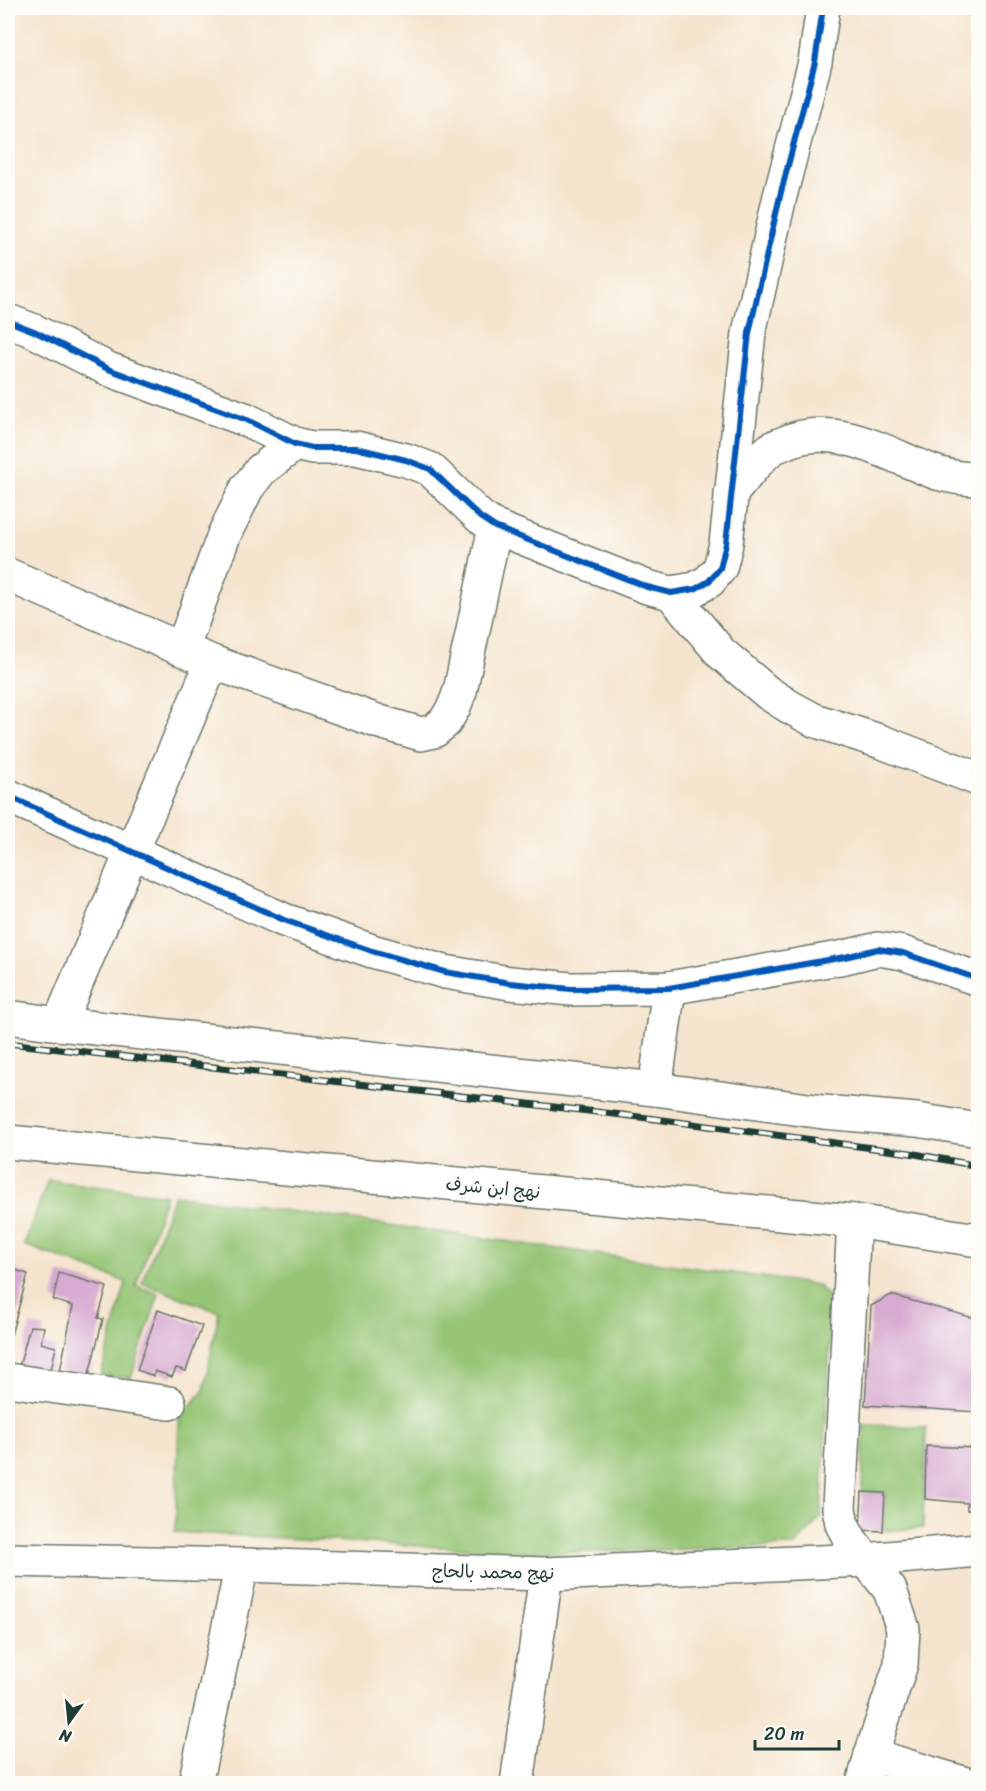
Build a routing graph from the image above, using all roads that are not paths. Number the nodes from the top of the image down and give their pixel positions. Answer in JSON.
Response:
{"nodes":[{"id":1,"x":823,"y":8,"type":"edge"},
{"id":2,"x":8,"y":321,"type":"edge"},
{"id":3,"x":295,"y":444,"type":"junction"},
{"id":4,"x":978,"y":479,"type":"edge"},
{"id":5,"x":731,"y":494,"type":"junction"},
{"id":6,"x":495,"y":527,"type":"junction"},
{"id":7,"x":8,"y":575,"type":"edge"},
{"id":8,"x":671,"y":593,"type":"junction"},
{"id":9,"x":182,"y":649,"type":"junction"},
{"id":10,"x":212,"y":662,"type":"junction"},
{"id":11,"x":978,"y":779,"type":"edge"},
{"id":12,"x":8,"y":796,"type":"edge"},
{"id":13,"x":132,"y":851,"type":"junction"},
{"id":14,"x":978,"y":979,"type":"edge"},
{"id":15,"x":669,"y":988,"type":"junction"},
{"id":16,"x":8,"y":1017,"type":"edge"},
{"id":17,"x":59,"y":1024,"type":"junction"},
{"id":18,"x":655,"y":1089,"type":"junction"},
{"id":19,"x":978,"y":1130,"type":"edge"},
{"id":20,"x":8,"y":1142,"type":"edge"},
{"id":21,"x":854,"y":1221,"type":"junction"},
{"id":22,"x":978,"y":1240,"type":"edge"},
{"id":23,"x":8,"y":1380,"type":"edge"},
{"id":24,"x":169,"y":1403,"type":"dead end"},
{"id":25,"x":978,"y":1551,"type":"edge"},
{"id":26,"x":8,"y":1560,"type":"edge"},
{"id":27,"x":865,"y":1560,"type":"junction"},
{"id":28,"x":242,"y":1565,"type":"junction"},
{"id":29,"x":546,"y":1574,"type":"junction"},
{"id":30,"x":867,"y":1769,"type":"edge"},
{"id":31,"x":195,"y":1784,"type":"edge"},
{"id":32,"x":517,"y":1784,"type":"edge"},
{"id":33,"x":966,"y":1784,"type":"edge"}],
"edges":[{"from":1,"to":5,"type":"street"},
{"from":2,"to":3,"type":"street"},
{"from":3,"to":6,"type":"street"},
{"from":3,"to":9,"type":"street"},
{"from":4,"to":5,"type":"street"},
{"from":5,"to":8,"type":"street"},
{"from":6,"to":8,"type":"street"},
{"from":6,"to":10,"type":"street"},
{"from":7,"to":9,"type":"street"},
{"from":8,"to":11,"type":"street"},
{"from":9,"to":10,"type":"street"},
{"from":10,"to":13,"type":"street"},
{"from":12,"to":13,"type":"street"},
{"from":13,"to":15,"type":"street"},
{"from":13,"to":17,"type":"street"},
{"from":14,"to":15,"type":"street"},
{"from":15,"to":18,"type":"street"},
{"from":16,"to":17,"type":"street"},
{"from":17,"to":18,"type":"street"},
{"from":18,"to":19,"type":"street"},
{"from":20,"to":21,"type":"street","name":"نهج ابن شرف"},
{"from":21,"to":22,"type":"street","name":"نهج ابن شرف"},
{"from":21,"to":27,"type":"street"},
{"from":23,"to":24,"type":"street"},
{"from":25,"to":27,"type":"street","name":"نهج محمد بالحاج"},
{"from":26,"to":28,"type":"street","name":"نهج محمد بالحاج"},
{"from":27,"to":29,"type":"street","name":"نهج محمد بالحاج"},
{"from":27,"to":30,"type":"street"},
{"from":28,"to":29,"type":"street","name":"نهج محمد بالحاج"},
{"from":28,"to":31,"type":"street"},
{"from":29,"to":32,"type":"street"},
{"from":30,"to":33,"type":"street"}]}
